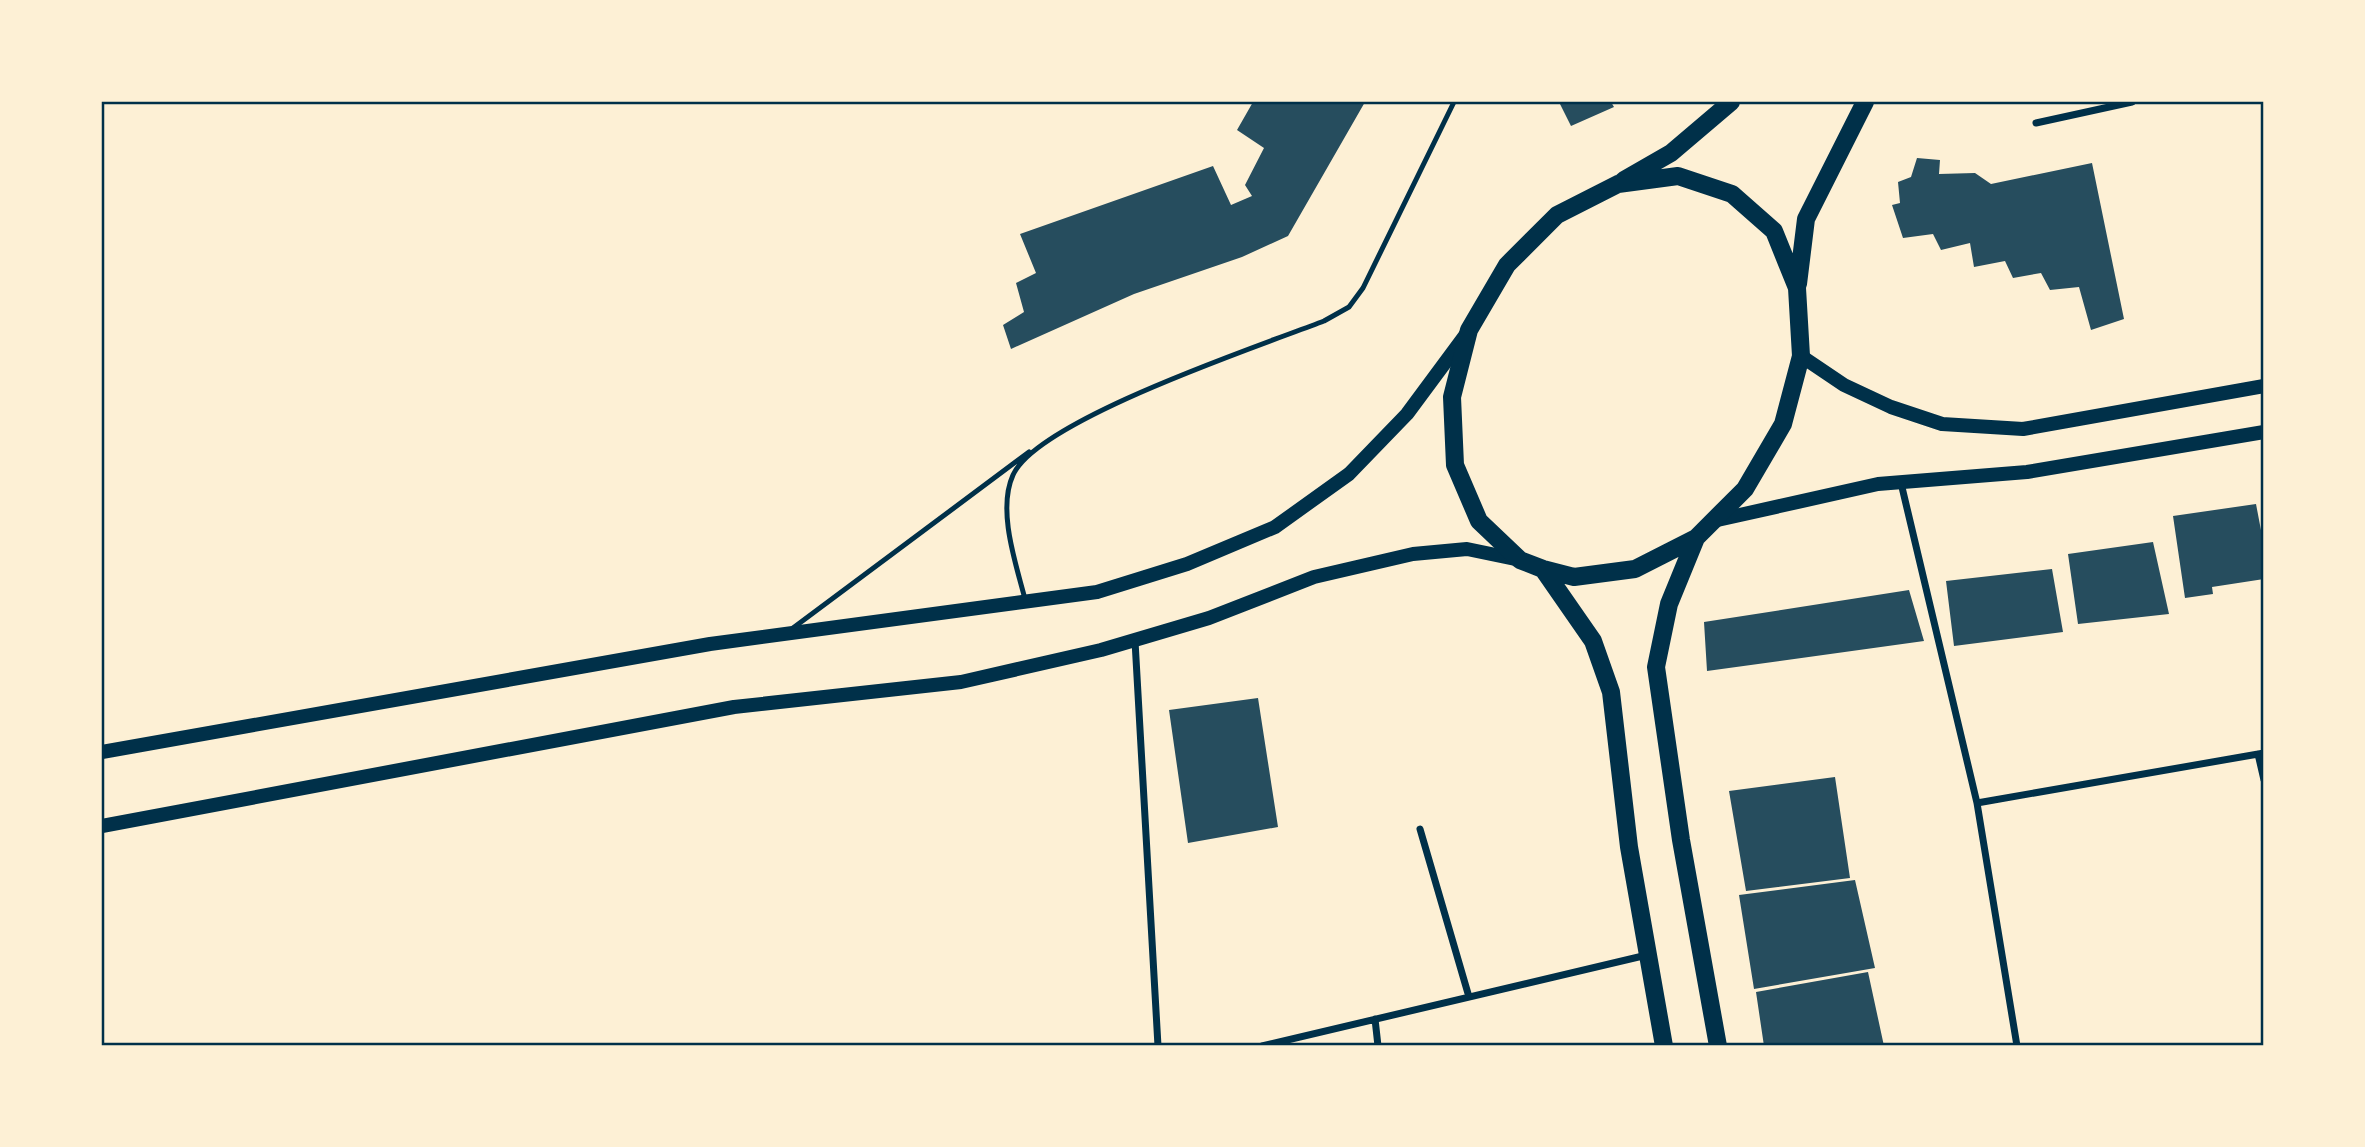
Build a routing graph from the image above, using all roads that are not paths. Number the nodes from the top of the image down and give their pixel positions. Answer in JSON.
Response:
{"nodes":[{"id":1,"x":1454,"y":102,"type":"edge"},
{"id":2,"x":1731,"y":102,"type":"edge"},
{"id":3,"x":1865,"y":102,"type":"edge"},
{"id":4,"x":2132,"y":102,"type":"edge"},
{"id":5,"x":2036,"y":123,"type":"dead end"},
{"id":6,"x":1618,"y":184,"type":"junction"},
{"id":7,"x":1797,"y":288,"type":"junction"},
{"id":8,"x":1469,"y":330,"type":"junction"},
{"id":9,"x":1801,"y":356,"type":"junction"},
{"id":10,"x":2263,"y":386,"type":"edge"},
{"id":11,"x":2263,"y":432,"type":"edge"},
{"id":12,"x":1040,"y":444,"type":"junction"},
{"id":13,"x":1900,"y":482,"type":"junction"},
{"id":14,"x":1713,"y":521,"type":"junction"},
{"id":15,"x":1696,"y":538,"type":"junction"},
{"id":16,"x":1520,"y":560,"type":"junction"},
{"id":17,"x":1543,"y":569,"type":"junction"},
{"id":18,"x":1026,"y":602,"type":"junction"},
{"id":19,"x":786,"y":634,"type":"junction"},
{"id":20,"x":1135,"y":640,"type":"junction"},
{"id":21,"x":102,"y":752,"type":"edge"},
{"id":22,"x":2261,"y":753,"type":"edge"},
{"id":23,"x":2263,"y":780,"type":"edge"},
{"id":24,"x":1978,"y":803,"type":"junction"},
{"id":25,"x":102,"y":826,"type":"edge"},
{"id":26,"x":1420,"y":829,"type":"dead end"},
{"id":27,"x":1648,"y":955,"type":"junction"},
{"id":28,"x":1469,"y":997,"type":"junction"},
{"id":29,"x":1375,"y":1019,"type":"junction"},
{"id":30,"x":1158,"y":1045,"type":"edge"},
{"id":31,"x":1262,"y":1045,"type":"edge"},
{"id":32,"x":1378,"y":1045,"type":"edge"},
{"id":33,"x":1664,"y":1045,"type":"edge"},
{"id":34,"x":1718,"y":1045,"type":"edge"},
{"id":35,"x":2017,"y":1045,"type":"edge"}],
"edges":[{"from":1,"to":12,"type":"lane"},
{"from":2,"to":6,"type":"main road"},
{"from":3,"to":7,"type":"main road"},
{"from":4,"to":5,"type":"street"},
{"from":6,"to":7,"type":"main road"},
{"from":6,"to":8,"type":"main road"},
{"from":7,"to":9,"type":"main road"},
{"from":8,"to":16,"type":"main road"},
{"from":8,"to":18,"type":"main road"},
{"from":9,"to":10,"type":"main road"},
{"from":9,"to":14,"type":"main road"},
{"from":11,"to":13,"type":"main road"},
{"from":12,"to":18,"type":"lane"},
{"from":12,"to":19,"type":"lane"},
{"from":13,"to":14,"type":"main road"},
{"from":13,"to":24,"type":"street"},
{"from":14,"to":15,"type":"main road"},
{"from":15,"to":17,"type":"main road"},
{"from":15,"to":34,"type":"main road"},
{"from":16,"to":17,"type":"main road"},
{"from":16,"to":20,"type":"main road"},
{"from":17,"to":27,"type":"main road"},
{"from":18,"to":19,"type":"main road"},
{"from":19,"to":21,"type":"main road"},
{"from":20,"to":25,"type":"main road"},
{"from":20,"to":30,"type":"street"},
{"from":22,"to":23,"type":"street"},
{"from":22,"to":24,"type":"street"},
{"from":24,"to":35,"type":"street"},
{"from":26,"to":28,"type":"street"},
{"from":27,"to":28,"type":"street"},
{"from":27,"to":33,"type":"main road"},
{"from":28,"to":29,"type":"street"},
{"from":29,"to":31,"type":"street"},
{"from":29,"to":32,"type":"street"}]}
